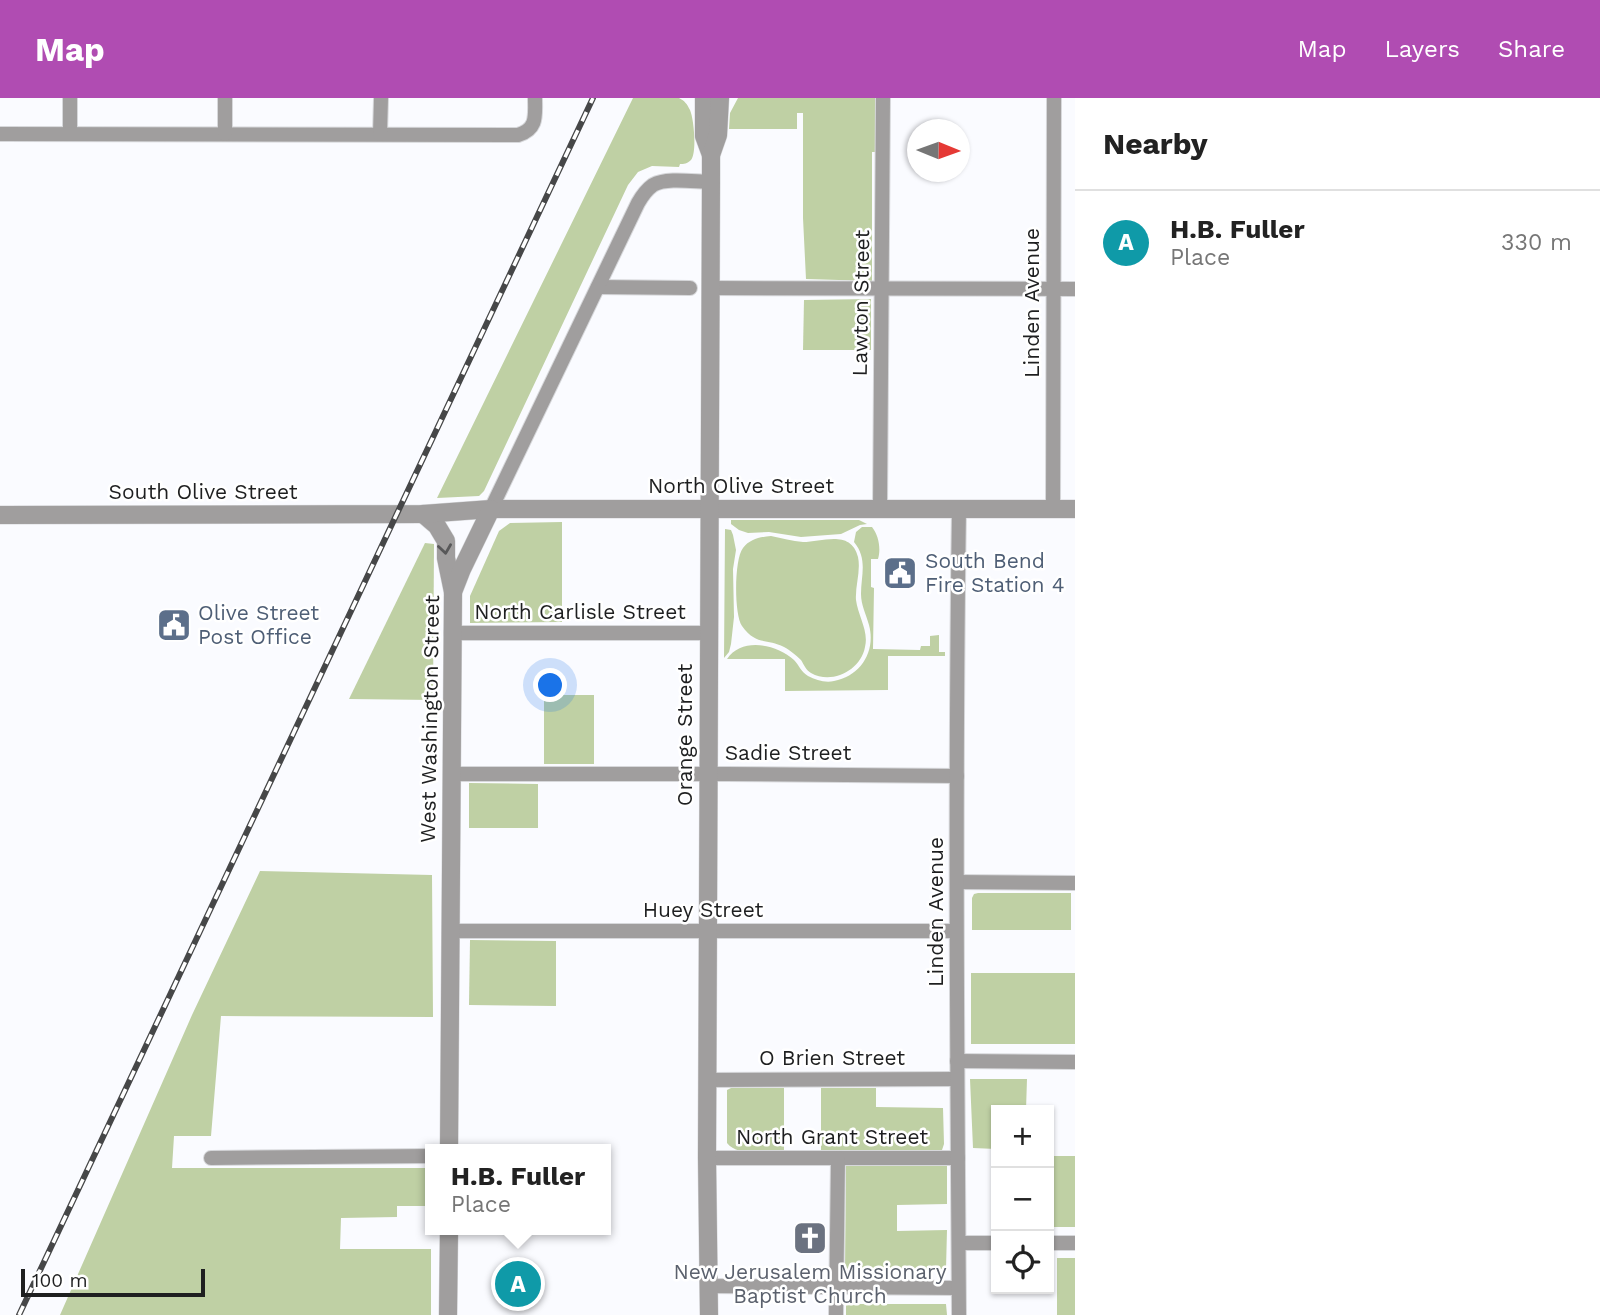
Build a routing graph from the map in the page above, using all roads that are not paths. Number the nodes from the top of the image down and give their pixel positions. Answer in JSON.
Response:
{"nodes":[{"id":1,"x":70,"y":98,"type":"edge"},
{"id":2,"x":225,"y":98,"type":"edge"},
{"id":3,"x":381,"y":98,"type":"edge"},
{"id":4,"x":535,"y":98,"type":"edge"},
{"id":5,"x":690,"y":98,"type":"edge"},
{"id":6,"x":704,"y":98,"type":"edge"},
{"id":7,"x":720,"y":98,"type":"edge"},
{"id":8,"x":883,"y":98,"type":"edge"},
{"id":9,"x":1054,"y":98,"type":"edge"},
{"id":10,"x":704,"y":121,"type":"junction"},
{"id":11,"x":0,"y":134,"type":"edge"},
{"id":12,"x":71,"y":134,"type":"junction"},
{"id":13,"x":225,"y":134,"type":"junction"},
{"id":14,"x":380,"y":134,"type":"junction"},
{"id":15,"x":711,"y":155,"type":"junction"},
{"id":16,"x":711,"y":182,"type":"junction"},
{"id":17,"x":598,"y":287,"type":"junction"},
{"id":18,"x":690,"y":288,"type":"dead end"},
{"id":19,"x":710,"y":288,"type":"junction"},
{"id":20,"x":881,"y":289,"type":"junction"},
{"id":21,"x":1053,"y":289,"type":"junction"},
{"id":22,"x":1075,"y":289,"type":"edge"},
{"id":23,"x":491,"y":509,"type":"junction"},
{"id":24,"x":709,"y":509,"type":"junction"},
{"id":25,"x":880,"y":509,"type":"junction"},
{"id":26,"x":960,"y":509,"type":"junction"},
{"id":27,"x":1053,"y":509,"type":"junction"},
{"id":28,"x":1075,"y":509,"type":"edge"},
{"id":29,"x":415,"y":514,"type":"junction"},
{"id":30,"x":0,"y":515,"type":"edge"},
{"id":31,"x":453,"y":592,"type":"junction"},
{"id":32,"x":452,"y":633,"type":"junction"},
{"id":33,"x":708,"y":633,"type":"junction"},
{"id":34,"x":451,"y":774,"type":"junction"},
{"id":35,"x":708,"y":774,"type":"junction"},
{"id":36,"x":957,"y":776,"type":"junction"},
{"id":37,"x":957,"y":883,"type":"junction"},
{"id":38,"x":1075,"y":883,"type":"edge"},
{"id":39,"x":450,"y":931,"type":"junction"},
{"id":40,"x":707,"y":931,"type":"junction"},
{"id":41,"x":956,"y":931,"type":"junction"},
{"id":42,"x":957,"y":1061,"type":"junction"},
{"id":43,"x":1075,"y":1062,"type":"edge"},
{"id":44,"x":957,"y":1079,"type":"junction"},
{"id":45,"x":707,"y":1080,"type":"junction"},
{"id":46,"x":449,"y":1144,"type":"edge"},
{"id":47,"x":425,"y":1156,"type":"edge"},
{"id":48,"x":211,"y":1158,"type":"dead end"},
{"id":49,"x":706,"y":1158,"type":"junction"},
{"id":50,"x":838,"y":1158,"type":"junction"},
{"id":51,"x":958,"y":1158,"type":"junction"},
{"id":52,"x":449,"y":1235,"type":"edge"},
{"id":53,"x":959,"y":1243,"type":"junction"},
{"id":54,"x":991,"y":1243,"type":"edge"},
{"id":55,"x":1054,"y":1243,"type":"edge"},
{"id":56,"x":1075,"y":1243,"type":"edge"},
{"id":57,"x":710,"y":1286,"type":"junction"},
{"id":58,"x":836,"y":1286,"type":"junction"},
{"id":59,"x":958,"y":1288,"type":"junction"},
{"id":60,"x":448,"y":1315,"type":"edge"},
{"id":61,"x":709,"y":1315,"type":"edge"},
{"id":62,"x":836,"y":1315,"type":"edge"},
{"id":63,"x":959,"y":1315,"type":"edge"}],
"edges":[{"from":1,"to":12,"type":"street"},
{"from":2,"to":13,"type":"street"},
{"from":3,"to":14,"type":"street"},
{"from":4,"to":14,"type":"street"},
{"from":5,"to":10,"type":"street","name":"Orange Street"},
{"from":6,"to":10,"type":"street","name":"Orange Street"},
{"from":7,"to":15,"type":"street","name":"Orange Street"},
{"from":8,"to":20,"type":"street","name":"Lawton Street"},
{"from":9,"to":21,"type":"street","name":"Linden Avenue"},
{"from":10,"to":15,"type":"street","name":"Orange Street"},
{"from":11,"to":12,"type":"street"},
{"from":12,"to":13,"type":"street"},
{"from":13,"to":14,"type":"street"},
{"from":15,"to":16,"type":"street","name":"Orange Street"},
{"from":16,"to":17,"type":"street","name":"West Washington Street"},
{"from":16,"to":19,"type":"street","name":"Orange Street"},
{"from":17,"to":18,"type":"street"},
{"from":17,"to":23,"type":"street","name":"West Washington Street"},
{"from":19,"to":20,"type":"street"},
{"from":19,"to":24,"type":"street","name":"Orange Street"},
{"from":20,"to":21,"type":"street"},
{"from":20,"to":25,"type":"street","name":"Lawton Street"},
{"from":21,"to":22,"type":"street"},
{"from":21,"to":27,"type":"street","name":"Linden Avenue"},
{"from":23,"to":24,"type":"street","name":"North Olive Street"},
{"from":23,"to":29,"type":"street","name":"North Olive Street"},
{"from":23,"to":31,"type":"street","name":"West Washington Street"},
{"from":24,"to":25,"type":"street","name":"North Olive Street"},
{"from":24,"to":33,"type":"street","name":"Orange Street"},
{"from":25,"to":26,"type":"street","name":"North Olive Street"},
{"from":26,"to":27,"type":"street","name":"North Olive Street"},
{"from":26,"to":36,"type":"street","name":"Linden Avenue"},
{"from":27,"to":28,"type":"street","name":"North Olive Street"},
{"from":29,"to":30,"type":"street","name":"South Olive Street"},
{"from":29,"to":31,"type":"street","one_way":true},
{"from":31,"to":32,"type":"street","name":"West Washington Street"},
{"from":32,"to":33,"type":"street","name":"North Carlisle Street"},
{"from":32,"to":34,"type":"street","name":"West Washington Street"},
{"from":33,"to":35,"type":"street","name":"Orange Street"},
{"from":34,"to":35,"type":"street","name":"Sadie Street"},
{"from":34,"to":39,"type":"street","name":"West Washington Street"},
{"from":35,"to":36,"type":"street","name":"Sadie Street"},
{"from":35,"to":40,"type":"street","name":"Orange Street"},
{"from":36,"to":37,"type":"street","name":"Linden Avenue"},
{"from":37,"to":38,"type":"street"},
{"from":37,"to":41,"type":"street","name":"Linden Avenue"},
{"from":39,"to":40,"type":"street","name":"Huey Street"},
{"from":39,"to":46,"type":"street","name":"West Washington Street"},
{"from":40,"to":41,"type":"street","name":"Huey Street"},
{"from":40,"to":45,"type":"street","name":"Orange Street"},
{"from":41,"to":42,"type":"street","name":"Linden Avenue"},
{"from":42,"to":43,"type":"street"},
{"from":42,"to":44,"type":"street","name":"Linden Avenue"},
{"from":44,"to":45,"type":"street","name":"O Brien Street"},
{"from":44,"to":51,"type":"street","name":"Linden Avenue"},
{"from":45,"to":49,"type":"street","name":"Orange Street"},
{"from":47,"to":48,"type":"street"},
{"from":49,"to":50,"type":"street","name":"North Grant Street"},
{"from":49,"to":57,"type":"street","name":"Orange Street"},
{"from":50,"to":51,"type":"street","name":"North Grant Street"},
{"from":50,"to":58,"type":"street"},
{"from":51,"to":53,"type":"street","name":"Linden Avenue"},
{"from":52,"to":60,"type":"street"},
{"from":53,"to":54,"type":"street"},
{"from":53,"to":59,"type":"street","name":"Linden Avenue"},
{"from":55,"to":56,"type":"street"},
{"from":57,"to":58,"type":"street"},
{"from":57,"to":61,"type":"street","name":"Orange Street"},
{"from":58,"to":59,"type":"street"},
{"from":58,"to":62,"type":"street"},
{"from":59,"to":63,"type":"street","name":"Linden Avenue"}]}
